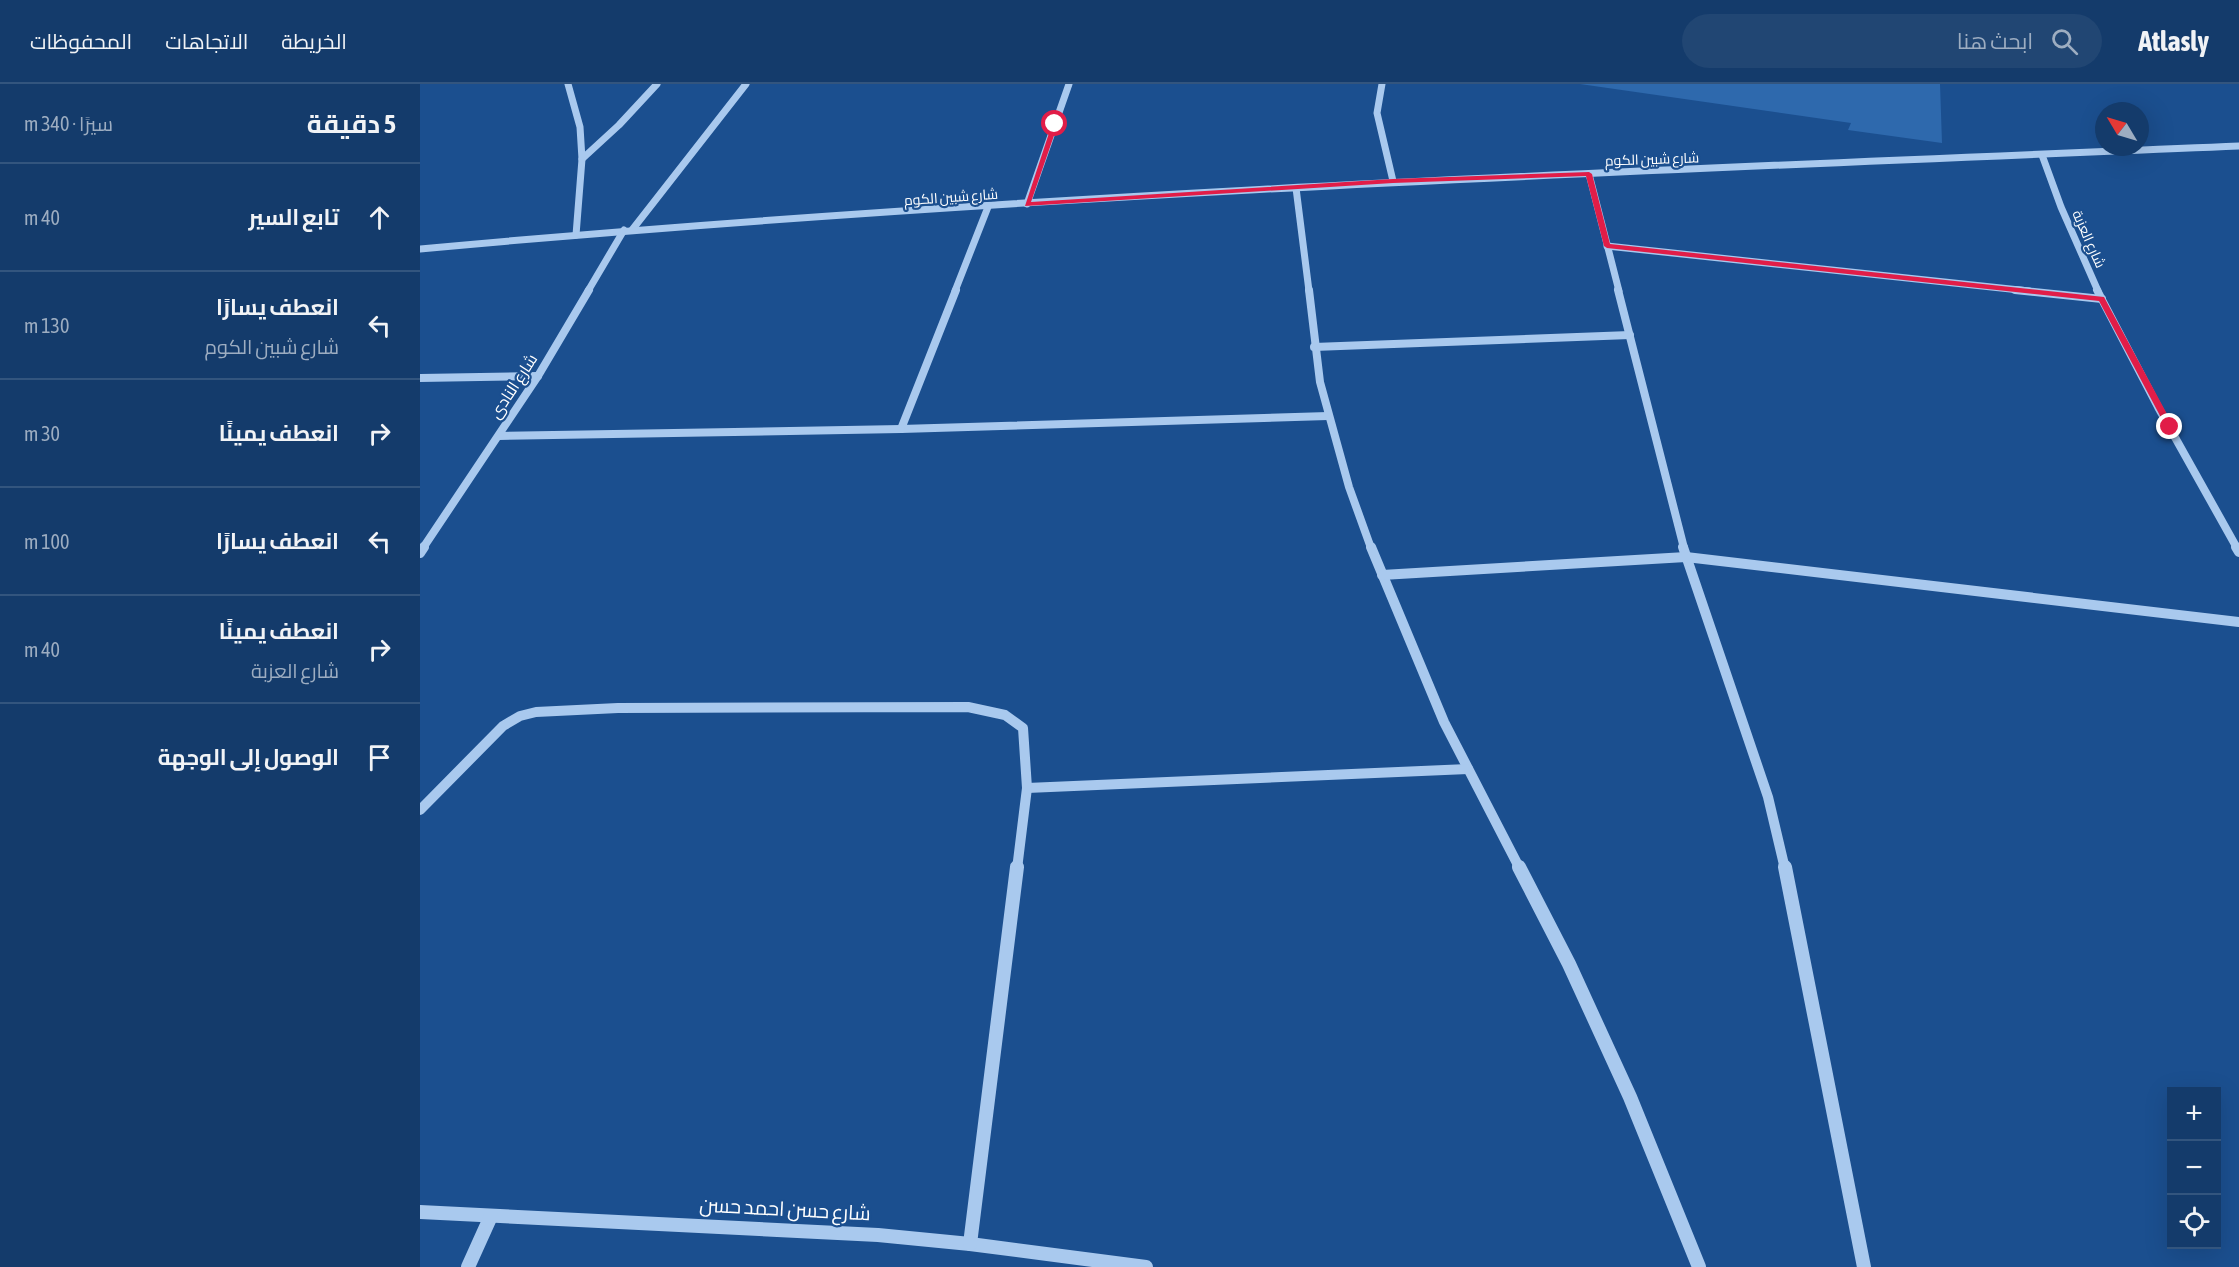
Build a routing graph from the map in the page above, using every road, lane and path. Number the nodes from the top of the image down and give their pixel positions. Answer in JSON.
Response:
{"nodes":[{"id":1,"x":568,"y":84,"type":"edge"},
{"id":2,"x":657,"y":84,"type":"edge"},
{"id":3,"x":746,"y":84,"type":"edge"},
{"id":4,"x":1069,"y":84,"type":"edge"},
{"id":5,"x":1382,"y":84,"type":"edge"},
{"id":6,"x":2239,"y":146,"type":"edge"},
{"id":7,"x":2042,"y":155,"type":"junction"},
{"id":8,"x":582,"y":159,"type":"junction"},
{"id":9,"x":1589,"y":174,"type":"junction"},
{"id":10,"x":1393,"y":181,"type":"junction"},
{"id":11,"x":1296,"y":188,"type":"junction"},
{"id":12,"x":1027,"y":204,"type":"junction"},
{"id":13,"x":988,"y":207,"type":"junction"},
{"id":14,"x":628,"y":230,"type":"junction"},
{"id":15,"x":576,"y":235,"type":"junction"},
{"id":16,"x":1607,"y":246,"type":"junction"},
{"id":17,"x":420,"y":249,"type":"edge"},
{"id":18,"x":2102,"y":299,"type":"junction"},
{"id":19,"x":1630,"y":335,"type":"junction"},
{"id":20,"x":1314,"y":347,"type":"junction"},
{"id":21,"x":538,"y":376,"type":"junction"},
{"id":22,"x":420,"y":378,"type":"edge"},
{"id":23,"x":1328,"y":416,"type":"junction"},
{"id":24,"x":901,"y":429,"type":"junction"},
{"id":25,"x":499,"y":436,"type":"junction"},
{"id":26,"x":2239,"y":552,"type":"edge"},
{"id":27,"x":420,"y":553,"type":"edge"},
{"id":28,"x":1686,"y":557,"type":"junction"},
{"id":29,"x":1382,"y":575,"type":"junction"},
{"id":30,"x":2239,"y":622,"type":"edge"},
{"id":31,"x":1468,"y":769,"type":"junction"},
{"id":32,"x":1027,"y":788,"type":"junction"},
{"id":33,"x":420,"y":810,"type":"edge"},
{"id":34,"x":420,"y":1212,"type":"edge"},
{"id":35,"x":491,"y":1216,"type":"junction"},
{"id":36,"x":970,"y":1244,"type":"junction"},
{"id":37,"x":468,"y":1267,"type":"edge"},
{"id":38,"x":1146,"y":1267,"type":"edge"},
{"id":39,"x":1699,"y":1267,"type":"edge"},
{"id":40,"x":1864,"y":1267,"type":"edge"}],
"edges":[{"from":1,"to":8,"type":"street"},
{"from":2,"to":8,"type":"street"},
{"from":3,"to":14,"type":"street","name":"شارع النادى"},
{"from":4,"to":12,"type":"street"},
{"from":5,"to":10,"type":"street"},
{"from":6,"to":7,"type":"street","name":"شارع شبين الكوم"},
{"from":7,"to":9,"type":"street","name":"شارع شبين الكوم"},
{"from":7,"to":18,"type":"street","name":"شارع العزبة"},
{"from":8,"to":15,"type":"street"},
{"from":9,"to":10,"type":"street","name":"شارع شبين الكوم"},
{"from":9,"to":16,"type":"street"},
{"from":10,"to":11,"type":"street","name":"شارع شبين الكوم"},
{"from":11,"to":12,"type":"street","name":"شارع شبين الكوم"},
{"from":11,"to":20,"type":"street"},
{"from":12,"to":13,"type":"street","name":"شارع شبين الكوم"},
{"from":13,"to":14,"type":"street","name":"شارع شبين الكوم"},
{"from":13,"to":24,"type":"street"},
{"from":14,"to":15,"type":"street","name":"شارع شبين الكوم"},
{"from":14,"to":21,"type":"street","name":"شارع النادى"},
{"from":15,"to":17,"type":"street","name":"شارع شبين الكوم"},
{"from":16,"to":18,"type":"street"},
{"from":16,"to":19,"type":"street"},
{"from":18,"to":26,"type":"street","name":"شارع العزبة"},
{"from":19,"to":20,"type":"street"},
{"from":19,"to":28,"type":"street"},
{"from":20,"to":23,"type":"street"},
{"from":21,"to":22,"type":"street"},
{"from":21,"to":25,"type":"street","name":"شارع النادى"},
{"from":23,"to":24,"type":"street"},
{"from":23,"to":29,"type":"street"},
{"from":24,"to":25,"type":"street"},
{"from":25,"to":27,"type":"street","name":"شارع النادى"},
{"from":28,"to":29,"type":"street"},
{"from":28,"to":30,"type":"street"},
{"from":28,"to":40,"type":"street"},
{"from":29,"to":31,"type":"street"},
{"from":31,"to":32,"type":"street"},
{"from":31,"to":39,"type":"street"},
{"from":32,"to":33,"type":"street"},
{"from":32,"to":36,"type":"street"},
{"from":34,"to":35,"type":"street","name":"شارع حسن احمد حسن"},
{"from":35,"to":36,"type":"street","name":"شارع حسن احمد حسن"},
{"from":35,"to":37,"type":"street"},
{"from":36,"to":38,"type":"street","name":"شارع حسن احمد حسن"}]}
